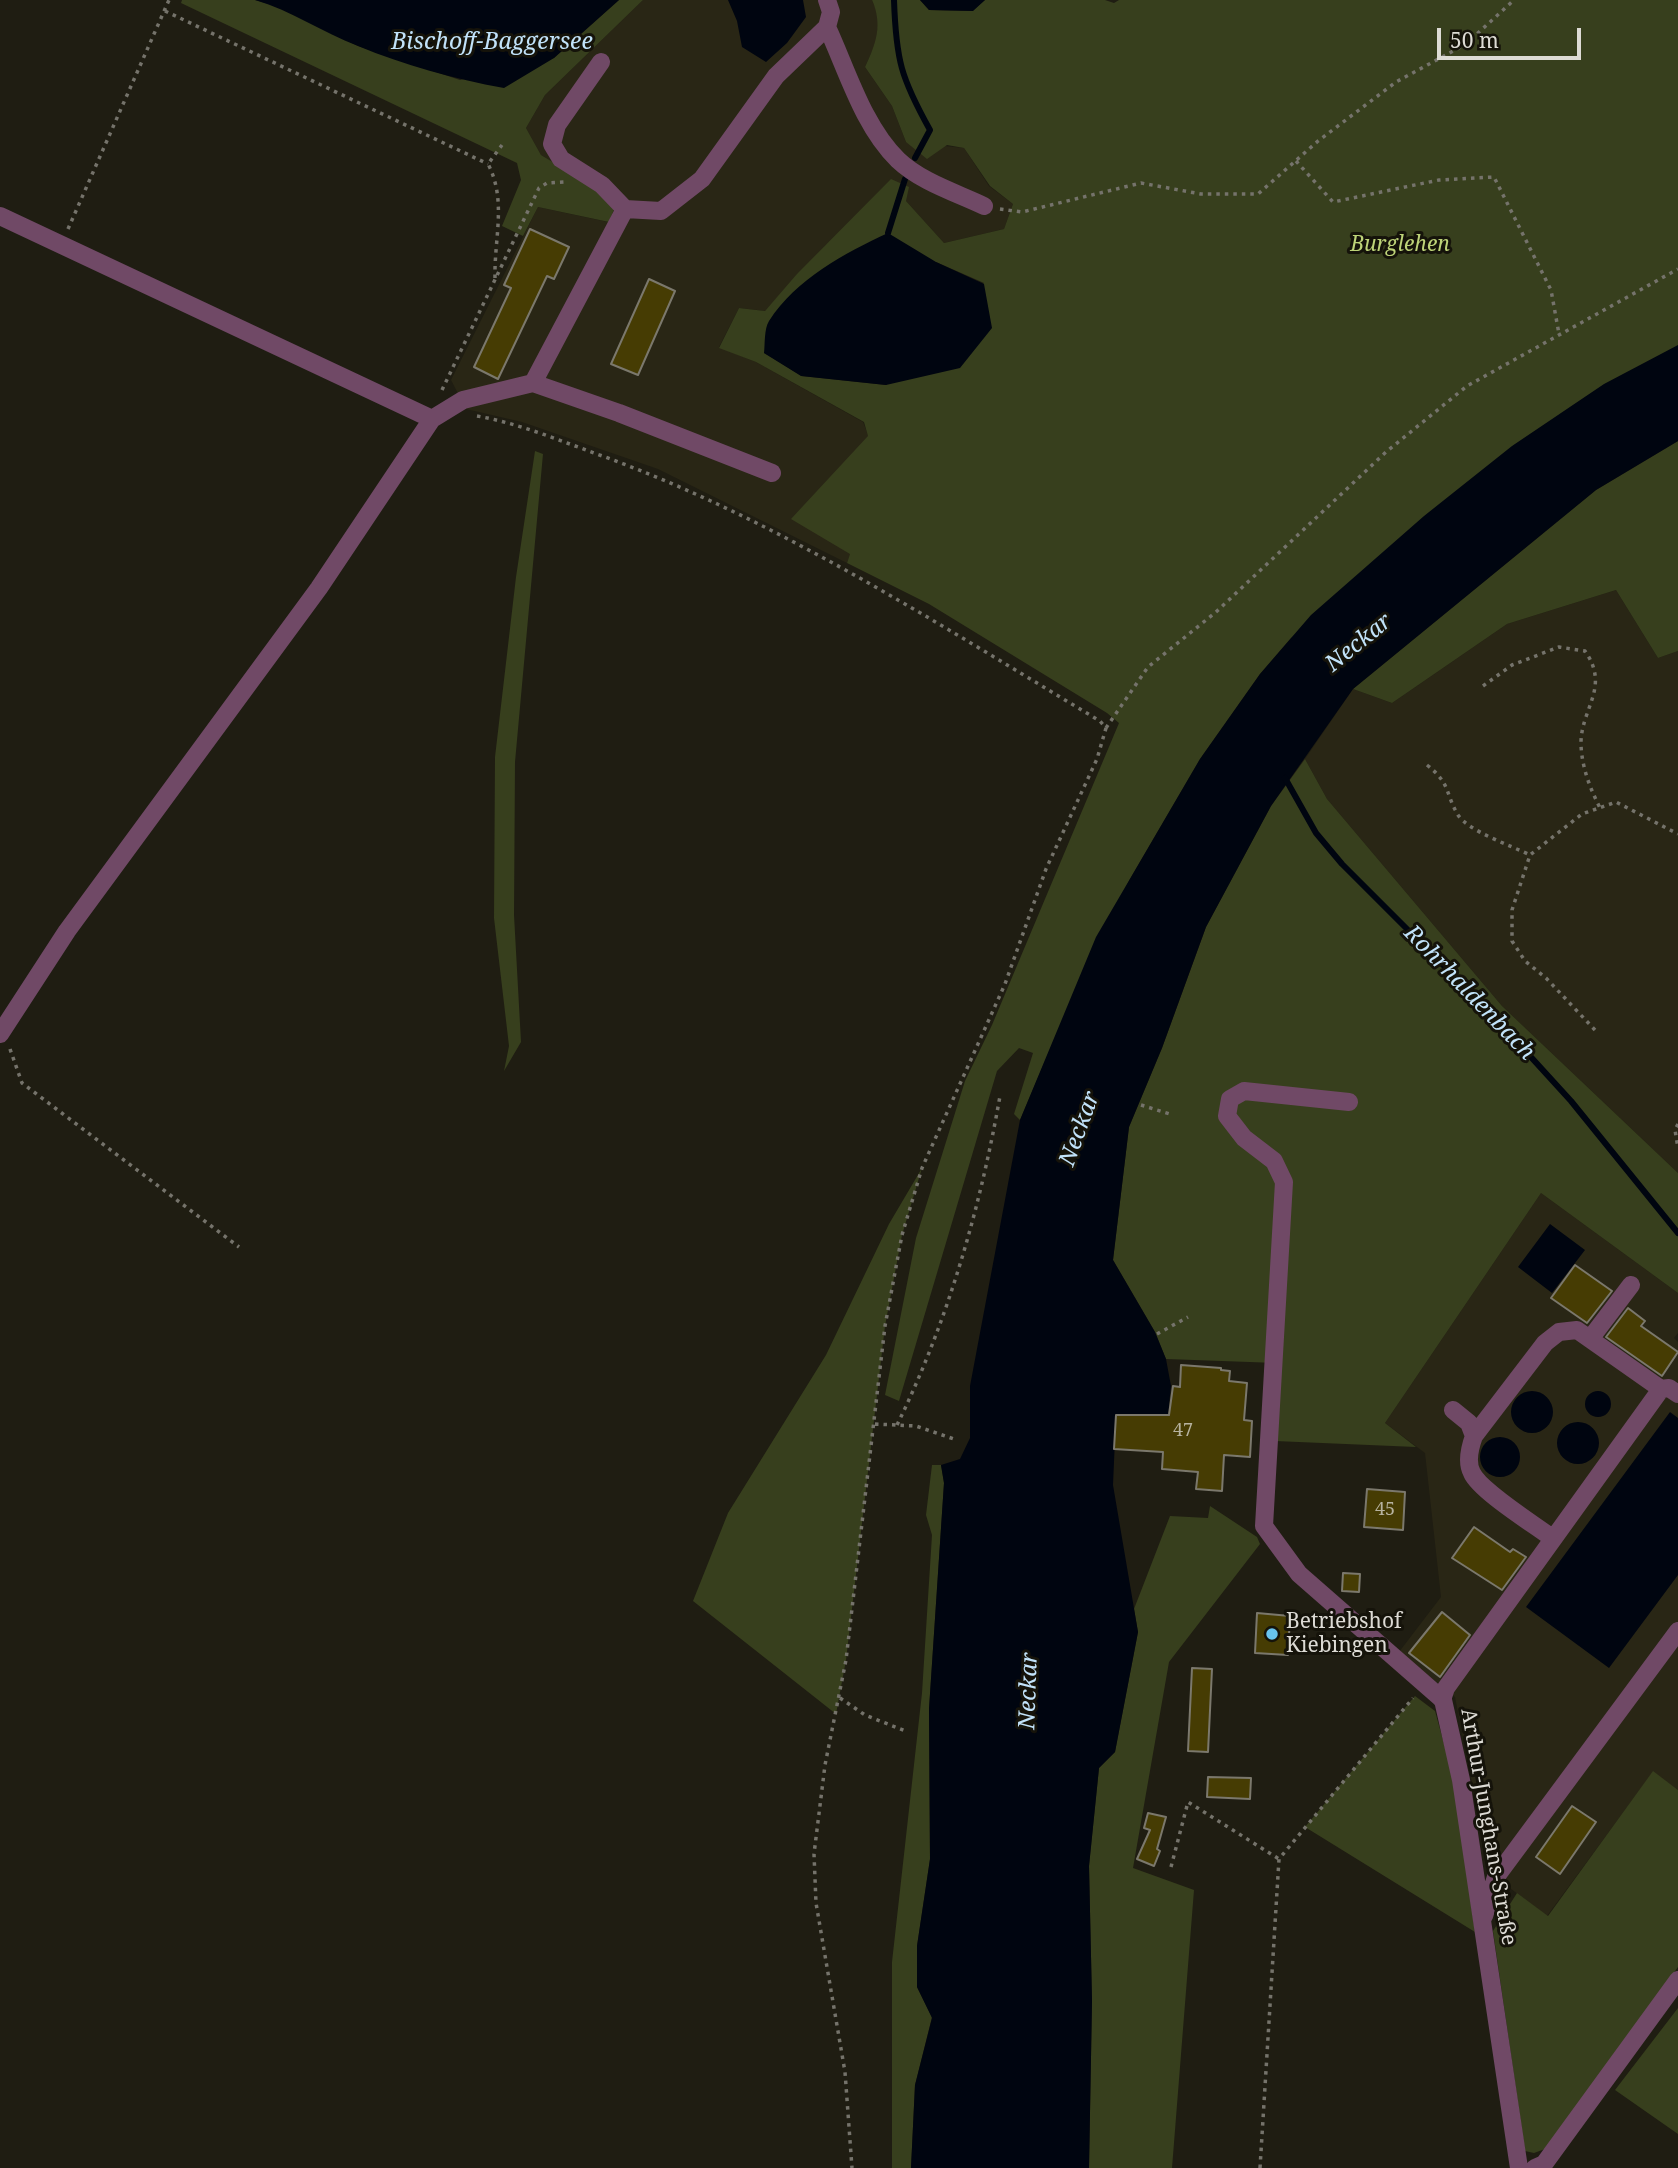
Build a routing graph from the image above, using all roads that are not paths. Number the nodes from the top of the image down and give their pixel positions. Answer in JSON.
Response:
{"nodes":[{"id":1,"x":827,"y":0,"type":"edge"},
{"id":2,"x":827,"y":27,"type":"junction"},
{"id":3,"x":601,"y":62,"type":"dead end"},
{"id":4,"x":984,"y":206,"type":"road end"},
{"id":5,"x":625,"y":209,"type":"junction"},
{"id":6,"x":0,"y":216,"type":"edge"},
{"id":7,"x":533,"y":383,"type":"junction"},
{"id":8,"x":432,"y":419,"type":"junction"},
{"id":9,"x":772,"y":473,"type":"dead end"},
{"id":10,"x":3,"y":1029,"type":"edge"},
{"id":11,"x":1349,"y":1102,"type":"dead end"},
{"id":12,"x":1631,"y":1285,"type":"dead end"},
{"id":13,"x":1590,"y":1339,"type":"junction"},
{"id":14,"x":1670,"y":1392,"type":"edge"},
{"id":15,"x":1453,"y":1410,"type":"dead end"},
{"id":16,"x":1474,"y":1436,"type":"junction"},
{"id":17,"x":1552,"y":1538,"type":"junction"},
{"id":18,"x":1678,"y":1631,"type":"edge"},
{"id":19,"x":1442,"y":1700,"type":"junction"},
{"id":20,"x":1483,"y":1919,"type":"junction"},
{"id":21,"x":1678,"y":1980,"type":"edge"},
{"id":22,"x":1519,"y":2168,"type":"edge"},
{"id":23,"x":1535,"y":2168,"type":"edge"}],
"edges":[{"from":1,"to":2,"type":"street"},
{"from":2,"to":4,"type":"street"},
{"from":2,"to":5,"type":"street"},
{"from":3,"to":5,"type":"street"},
{"from":5,"to":7,"type":"street"},
{"from":6,"to":8,"type":"street"},
{"from":7,"to":8,"type":"street"},
{"from":7,"to":9,"type":"street"},
{"from":8,"to":10,"type":"street"},
{"from":11,"to":19,"type":"street","name":"Arthur-Junghans-Straße"},
{"from":12,"to":13,"type":"street"},
{"from":13,"to":14,"type":"street"},
{"from":13,"to":16,"type":"street"},
{"from":14,"to":17,"type":"street"},
{"from":15,"to":16,"type":"street"},
{"from":16,"to":17,"type":"street"},
{"from":17,"to":19,"type":"street"},
{"from":18,"to":20,"type":"street"},
{"from":19,"to":20,"type":"street","name":"Arthur-Junghans-Straße"},
{"from":20,"to":22,"type":"street","name":"Arthur-Junghans-Straße"},
{"from":21,"to":23,"type":"street"}]}
